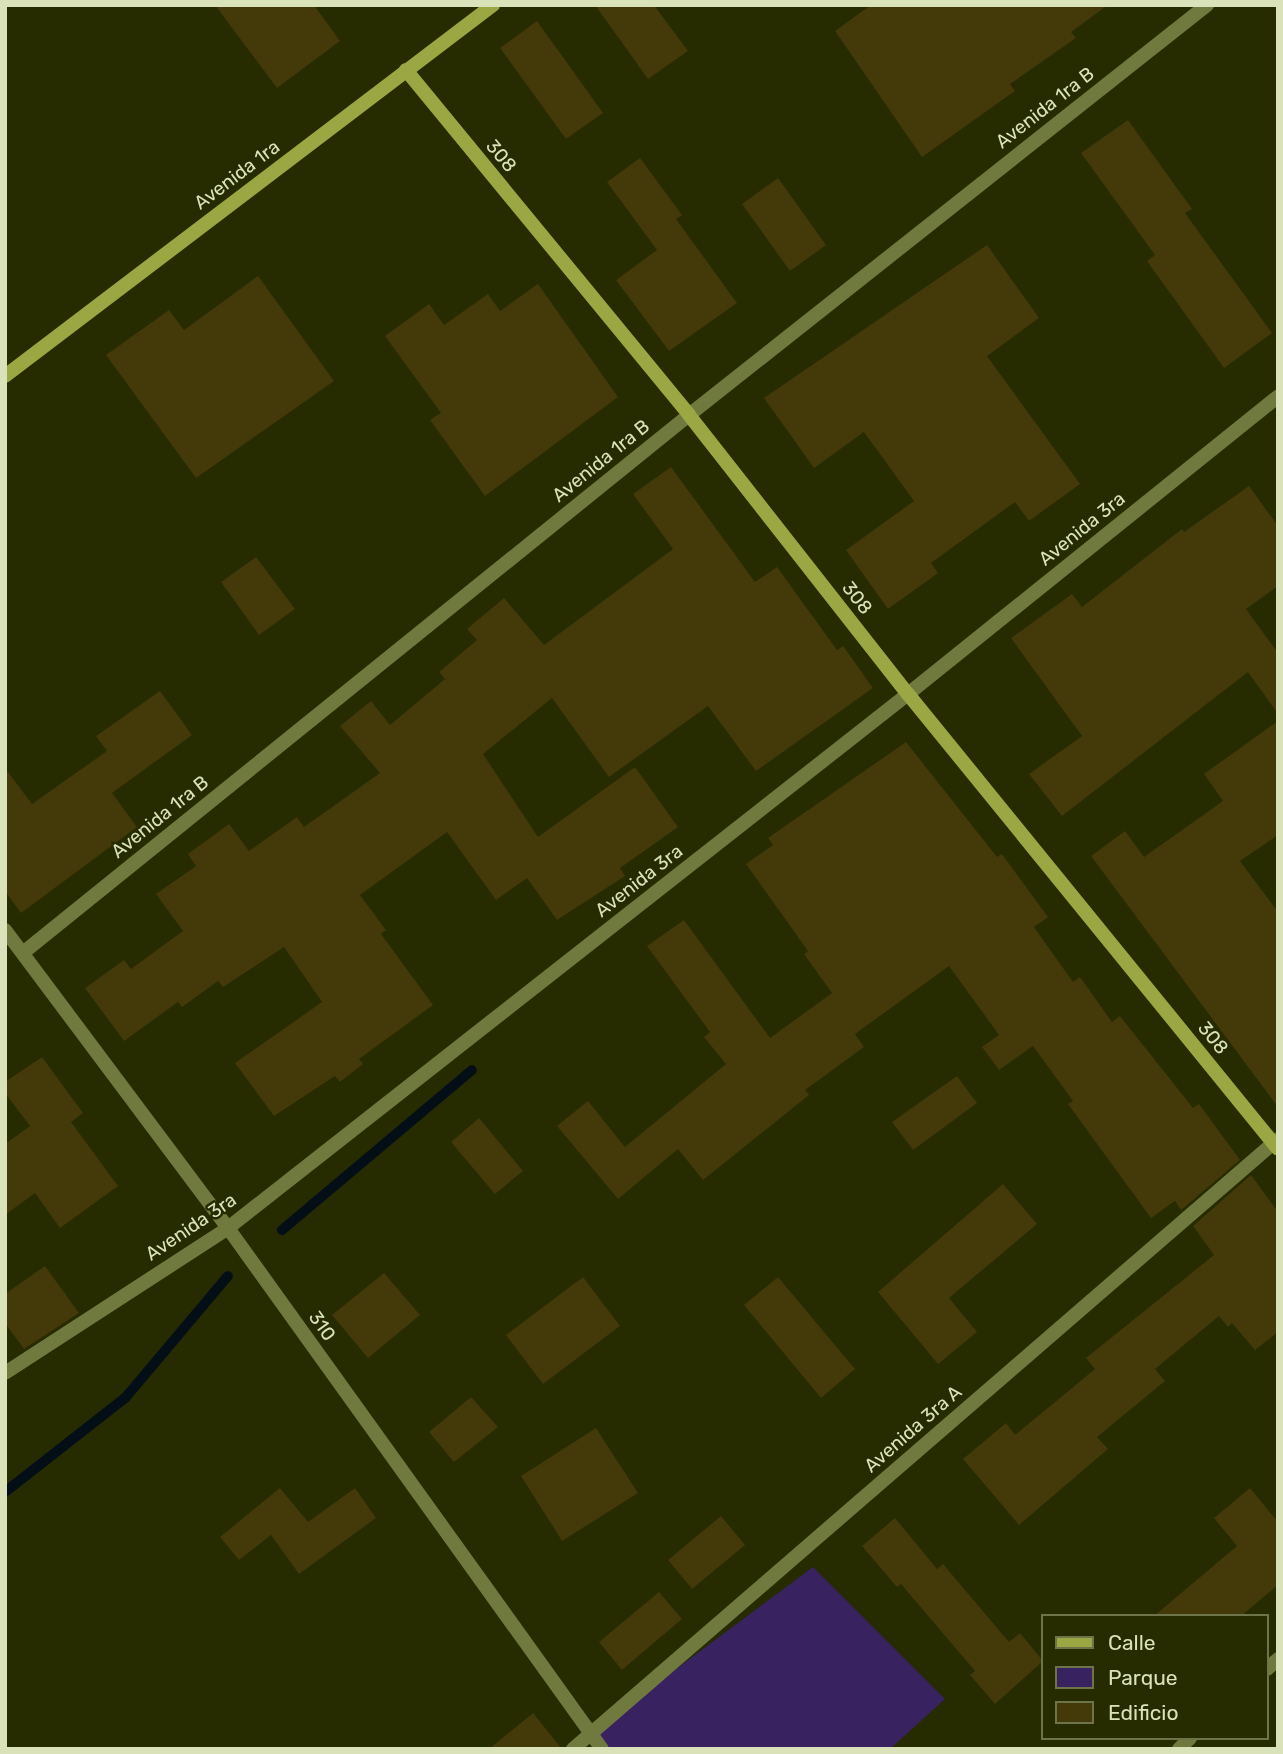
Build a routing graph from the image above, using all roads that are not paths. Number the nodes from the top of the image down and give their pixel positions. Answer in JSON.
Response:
{"nodes":[{"id":1,"x":493,"y":5,"type":"edge"},
{"id":2,"x":1207,"y":5,"type":"edge"},
{"id":3,"x":406,"y":70,"type":"junction"},
{"id":4,"x":5,"y":376,"type":"edge"},
{"id":5,"x":1278,"y":396,"type":"edge"},
{"id":6,"x":689,"y":415,"type":"junction"},
{"id":7,"x":908,"y":694,"type":"junction"},
{"id":8,"x":5,"y":930,"type":"edge"},
{"id":9,"x":24,"y":952,"type":"junction"},
{"id":10,"x":1276,"y":1143,"type":"edge"},
{"id":11,"x":228,"y":1228,"type":"junction"},
{"id":12,"x":5,"y":1373,"type":"edge"},
{"id":13,"x":589,"y":1734,"type":"junction"},
{"id":14,"x":573,"y":1749,"type":"edge"},
{"id":15,"x":602,"y":1749,"type":"edge"}],
"edges":[{"from":1,"to":3,"type":"street","name":"Avenida 1ra"},
{"from":2,"to":6,"type":"street","name":"Avenida 1ra B"},
{"from":3,"to":4,"type":"street","name":"Avenida 1ra"},
{"from":3,"to":6,"type":"street","name":"308"},
{"from":5,"to":7,"type":"street","name":"Avenida 3ra"},
{"from":6,"to":7,"type":"street","name":"308"},
{"from":6,"to":9,"type":"street","name":"Avenida 1ra B"},
{"from":7,"to":10,"type":"street","name":"308"},
{"from":7,"to":11,"type":"street","name":"Avenida 3ra"},
{"from":8,"to":9,"type":"street","name":"310"},
{"from":9,"to":11,"type":"street","name":"310"},
{"from":10,"to":13,"type":"street","name":"Avenida 3ra A"},
{"from":11,"to":12,"type":"street","name":"Avenida 3ra"},
{"from":11,"to":13,"type":"street","name":"310"},
{"from":13,"to":14,"type":"street","name":"Avenida 3ra A"},
{"from":13,"to":15,"type":"street","name":"310"}]}
